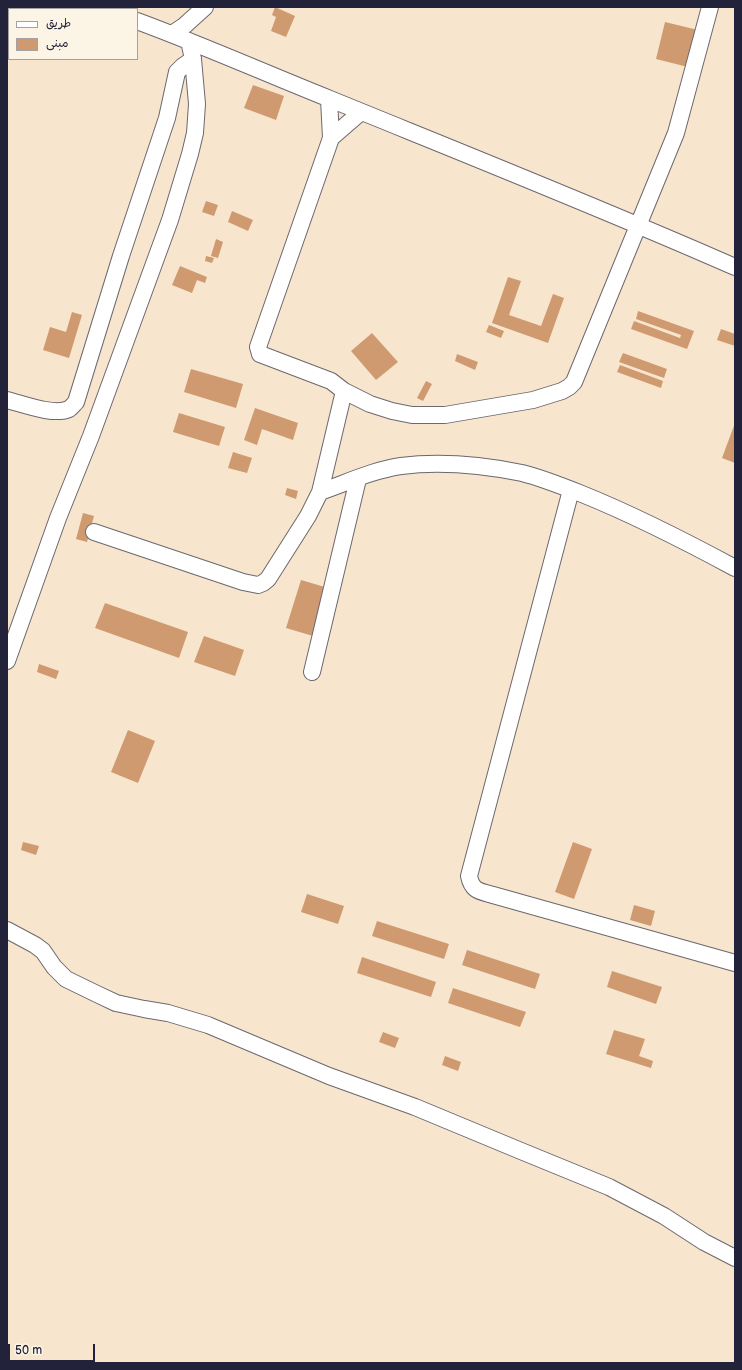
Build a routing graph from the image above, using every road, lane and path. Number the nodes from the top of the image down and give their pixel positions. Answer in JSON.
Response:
{"nodes":[{"id":1,"x":205,"y":7,"type":"edge"},
{"id":2,"x":710,"y":7,"type":"edge"},
{"id":3,"x":138,"y":21,"type":"edge"},
{"id":4,"x":172,"y":34,"type":"junction"},
{"id":5,"x":189,"y":41,"type":"junction"},
{"id":6,"x":193,"y":59,"type":"junction"},
{"id":7,"x":329,"y":99,"type":"junction"},
{"id":8,"x":361,"y":112,"type":"junction"},
{"id":9,"x":331,"y":138,"type":"junction"},
{"id":10,"x":639,"y":224,"type":"junction"},
{"id":11,"x":735,"y":267,"type":"edge"},
{"id":12,"x":344,"y":391,"type":"junction"},
{"id":13,"x":7,"y":400,"type":"edge"},
{"id":14,"x":358,"y":478,"type":"junction"},
{"id":15,"x":571,"y":490,"type":"junction"},
{"id":16,"x":320,"y":492,"type":"junction"},
{"id":17,"x":94,"y":532,"type":"dead end"},
{"id":18,"x":735,"y":568,"type":"edge"},
{"id":19,"x":8,"y":658,"type":"edge"},
{"id":20,"x":312,"y":672,"type":"dead end"},
{"id":21,"x":7,"y":930,"type":"edge"},
{"id":22,"x":735,"y":963,"type":"edge"},
{"id":23,"x":735,"y":1258,"type":"edge"}],
"edges":[{"from":1,"to":4,"type":"street"},
{"from":2,"to":10,"type":"street"},
{"from":3,"to":4,"type":"street"},
{"from":4,"to":5,"type":"street"},
{"from":5,"to":6,"type":"street"},
{"from":5,"to":7,"type":"street"},
{"from":6,"to":13,"type":"street"},
{"from":6,"to":19,"type":"street"},
{"from":7,"to":8,"type":"street"},
{"from":7,"to":9,"type":"street"},
{"from":8,"to":9,"type":"street"},
{"from":8,"to":10,"type":"street"},
{"from":9,"to":12,"type":"street"},
{"from":10,"to":11,"type":"street"},
{"from":10,"to":12,"type":"street"},
{"from":12,"to":16,"type":"street"},
{"from":14,"to":15,"type":"street"},
{"from":14,"to":16,"type":"street"},
{"from":14,"to":20,"type":"street"},
{"from":15,"to":18,"type":"street"},
{"from":15,"to":22,"type":"street"},
{"from":16,"to":17,"type":"street"},
{"from":21,"to":23,"type":"street"}]}
